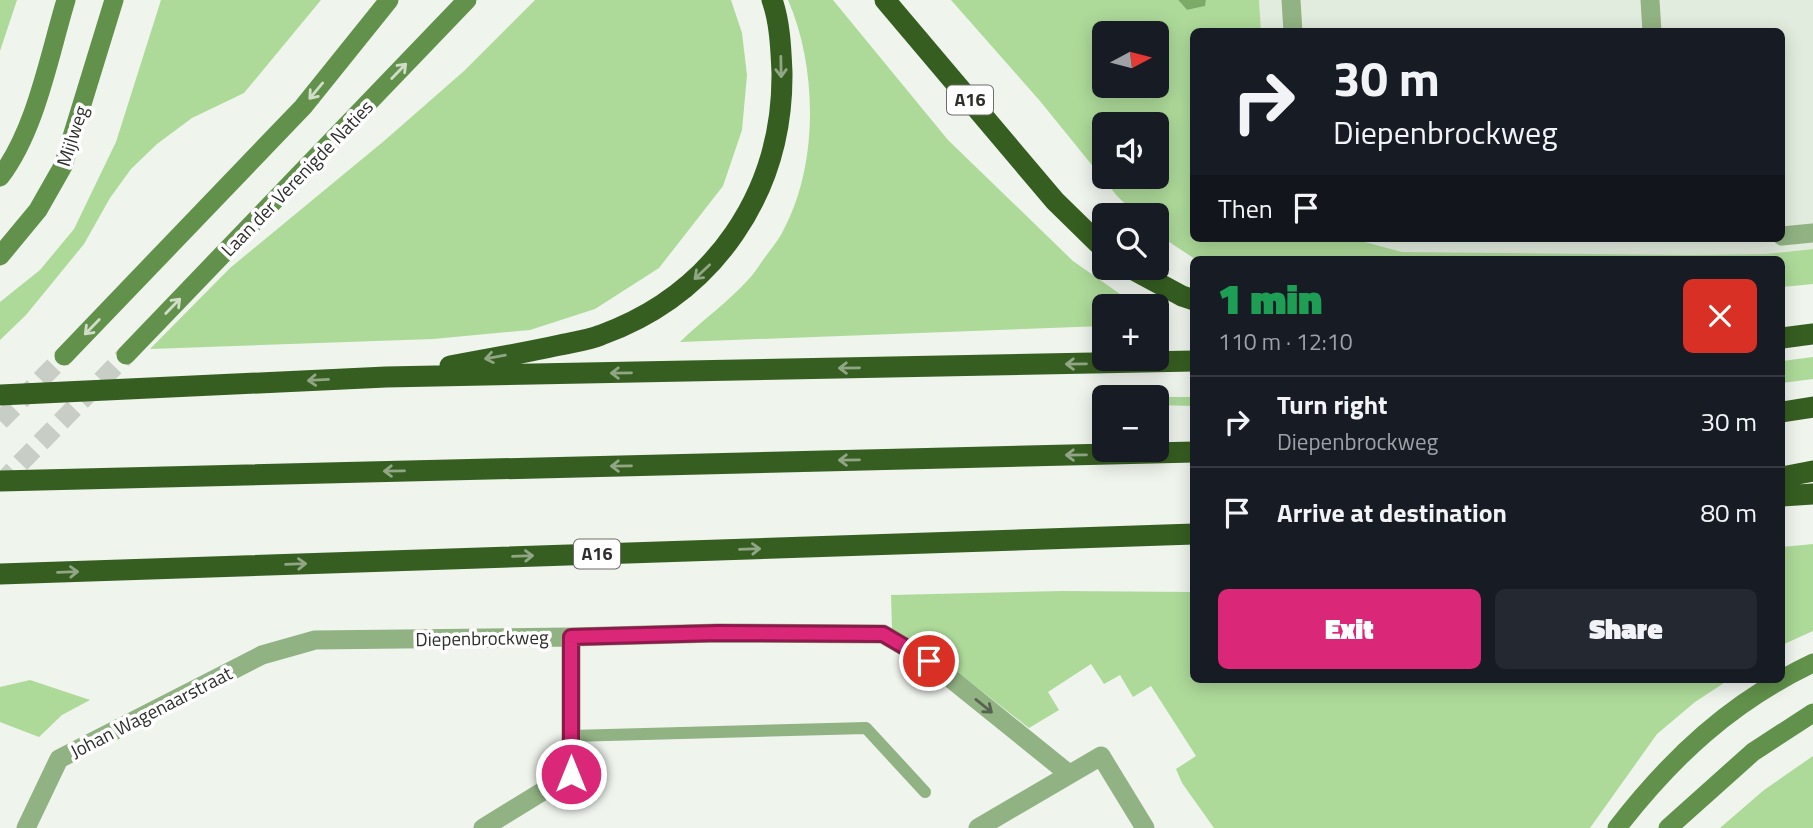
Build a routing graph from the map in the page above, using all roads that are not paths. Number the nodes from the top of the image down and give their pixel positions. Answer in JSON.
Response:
{"nodes":[{"id":1,"x":66,"y":0,"type":"edge"},
{"id":2,"x":114,"y":0,"type":"edge"},
{"id":3,"x":389,"y":0,"type":"edge"},
{"id":4,"x":467,"y":0,"type":"edge"},
{"id":5,"x":772,"y":0,"type":"edge"},
{"id":6,"x":885,"y":0,"type":"edge"},
{"id":7,"x":1291,"y":0,"type":"edge"},
{"id":8,"x":1650,"y":0,"type":"edge"},
{"id":9,"x":1293,"y":28,"type":"edge"},
{"id":10,"x":1652,"y":28,"type":"edge"},
{"id":11,"x":0,"y":177,"type":"edge"},
{"id":12,"x":1813,"y":233,"type":"edge"},
{"id":13,"x":1785,"y":236,"type":"edge"},
{"id":14,"x":1092,"y":237,"type":"edge"},
{"id":15,"x":0,"y":256,"type":"edge"},
{"id":16,"x":1152,"y":280,"type":"edge"},
{"id":17,"x":1190,"y":299,"type":"edge"},
{"id":18,"x":1813,"y":334,"type":"edge"},
{"id":19,"x":1785,"y":338,"type":"edge"},
{"id":20,"x":126,"y":355,"type":"tunnel mouth"},
{"id":21,"x":64,"y":356,"type":"tunnel mouth"},
{"id":22,"x":1190,"y":361,"type":"edge"},
{"id":23,"x":386,"y":377,"type":"junction"},
{"id":24,"x":0,"y":395,"type":"edge"},
{"id":25,"x":1813,"y":408,"type":"edge"},
{"id":26,"x":1785,"y":412,"type":"edge"},
{"id":27,"x":1190,"y":452,"type":"edge"},
{"id":28,"x":1813,"y":471,"type":"edge"},
{"id":29,"x":1785,"y":476,"type":"edge"},
{"id":30,"x":0,"y":481,"type":"edge"},
{"id":31,"x":1813,"y":494,"type":"edge"},
{"id":32,"x":1785,"y":496,"type":"edge"},
{"id":33,"x":1190,"y":534,"type":"edge"},
{"id":34,"x":0,"y":574,"type":"edge"},
{"id":35,"x":571,"y":637,"type":"junction"},
{"id":36,"x":315,"y":640,"type":"joint"},
{"id":37,"x":1813,"y":663,"type":"edge"},
{"id":38,"x":1785,"y":678,"type":"edge"},
{"id":39,"x":1776,"y":683,"type":"edge"},
{"id":40,"x":1813,"y":713,"type":"edge"},
{"id":41,"x":571,"y":736,"type":"junction"},
{"id":42,"x":1069,"y":775,"type":"junction"},
{"id":43,"x":925,"y":792,"type":"dead end"},
{"id":44,"x":26,"y":828,"type":"edge"},
{"id":45,"x":482,"y":828,"type":"edge"},
{"id":46,"x":978,"y":828,"type":"edge"},
{"id":47,"x":1145,"y":828,"type":"edge"},
{"id":48,"x":1616,"y":828,"type":"edge"},
{"id":49,"x":1668,"y":828,"type":"edge"}],
"edges":[{"from":1,"to":11,"type":"main road"},
{"from":2,"to":15,"type":"main road","name":"Mijlweg"},
{"from":3,"to":21,"type":"main road","one_way":true},
{"from":20,"to":4,"type":"main road","name":"Laan der Verenigde Naties","one_way":true},
{"from":5,"to":23,"type":"highway","one_way":true},
{"from":6,"to":14,"type":"highway","number":"A16"},
{"from":7,"to":9,"type":"street"},
{"from":8,"to":10,"type":"street"},
{"from":12,"to":13,"type":"street"},
{"from":16,"to":17,"type":"highway"},
{"from":18,"to":19,"type":"highway"},
{"from":22,"to":23,"type":"highway","one_way":true},
{"from":23,"to":24,"type":"highway","one_way":true},
{"from":25,"to":26,"type":"highway"},
{"from":27,"to":30,"type":"highway","one_way":true},
{"from":28,"to":29,"type":"highway"},
{"from":31,"to":32,"type":"highway"},
{"from":34,"to":33,"type":"highway","number":"A16","one_way":true},
{"from":35,"to":36,"type":"street","name":"Diepenbrockweg"},
{"from":35,"to":41,"type":"street"},
{"from":35,"to":42,"type":"street","name":"Diepenbrockweg","one_way":true},
{"from":36,"to":44,"type":"street","name":"Johan Wagenaarstraat"},
{"from":37,"to":38,"type":"main road"},
{"from":39,"to":48,"type":"main road"},
{"from":40,"to":49,"type":"main road"},
{"from":41,"to":43,"type":"lane"},
{"from":41,"to":45,"type":"street"},
{"from":42,"to":46,"type":"street"},
{"from":42,"to":47,"type":"street"}]}
